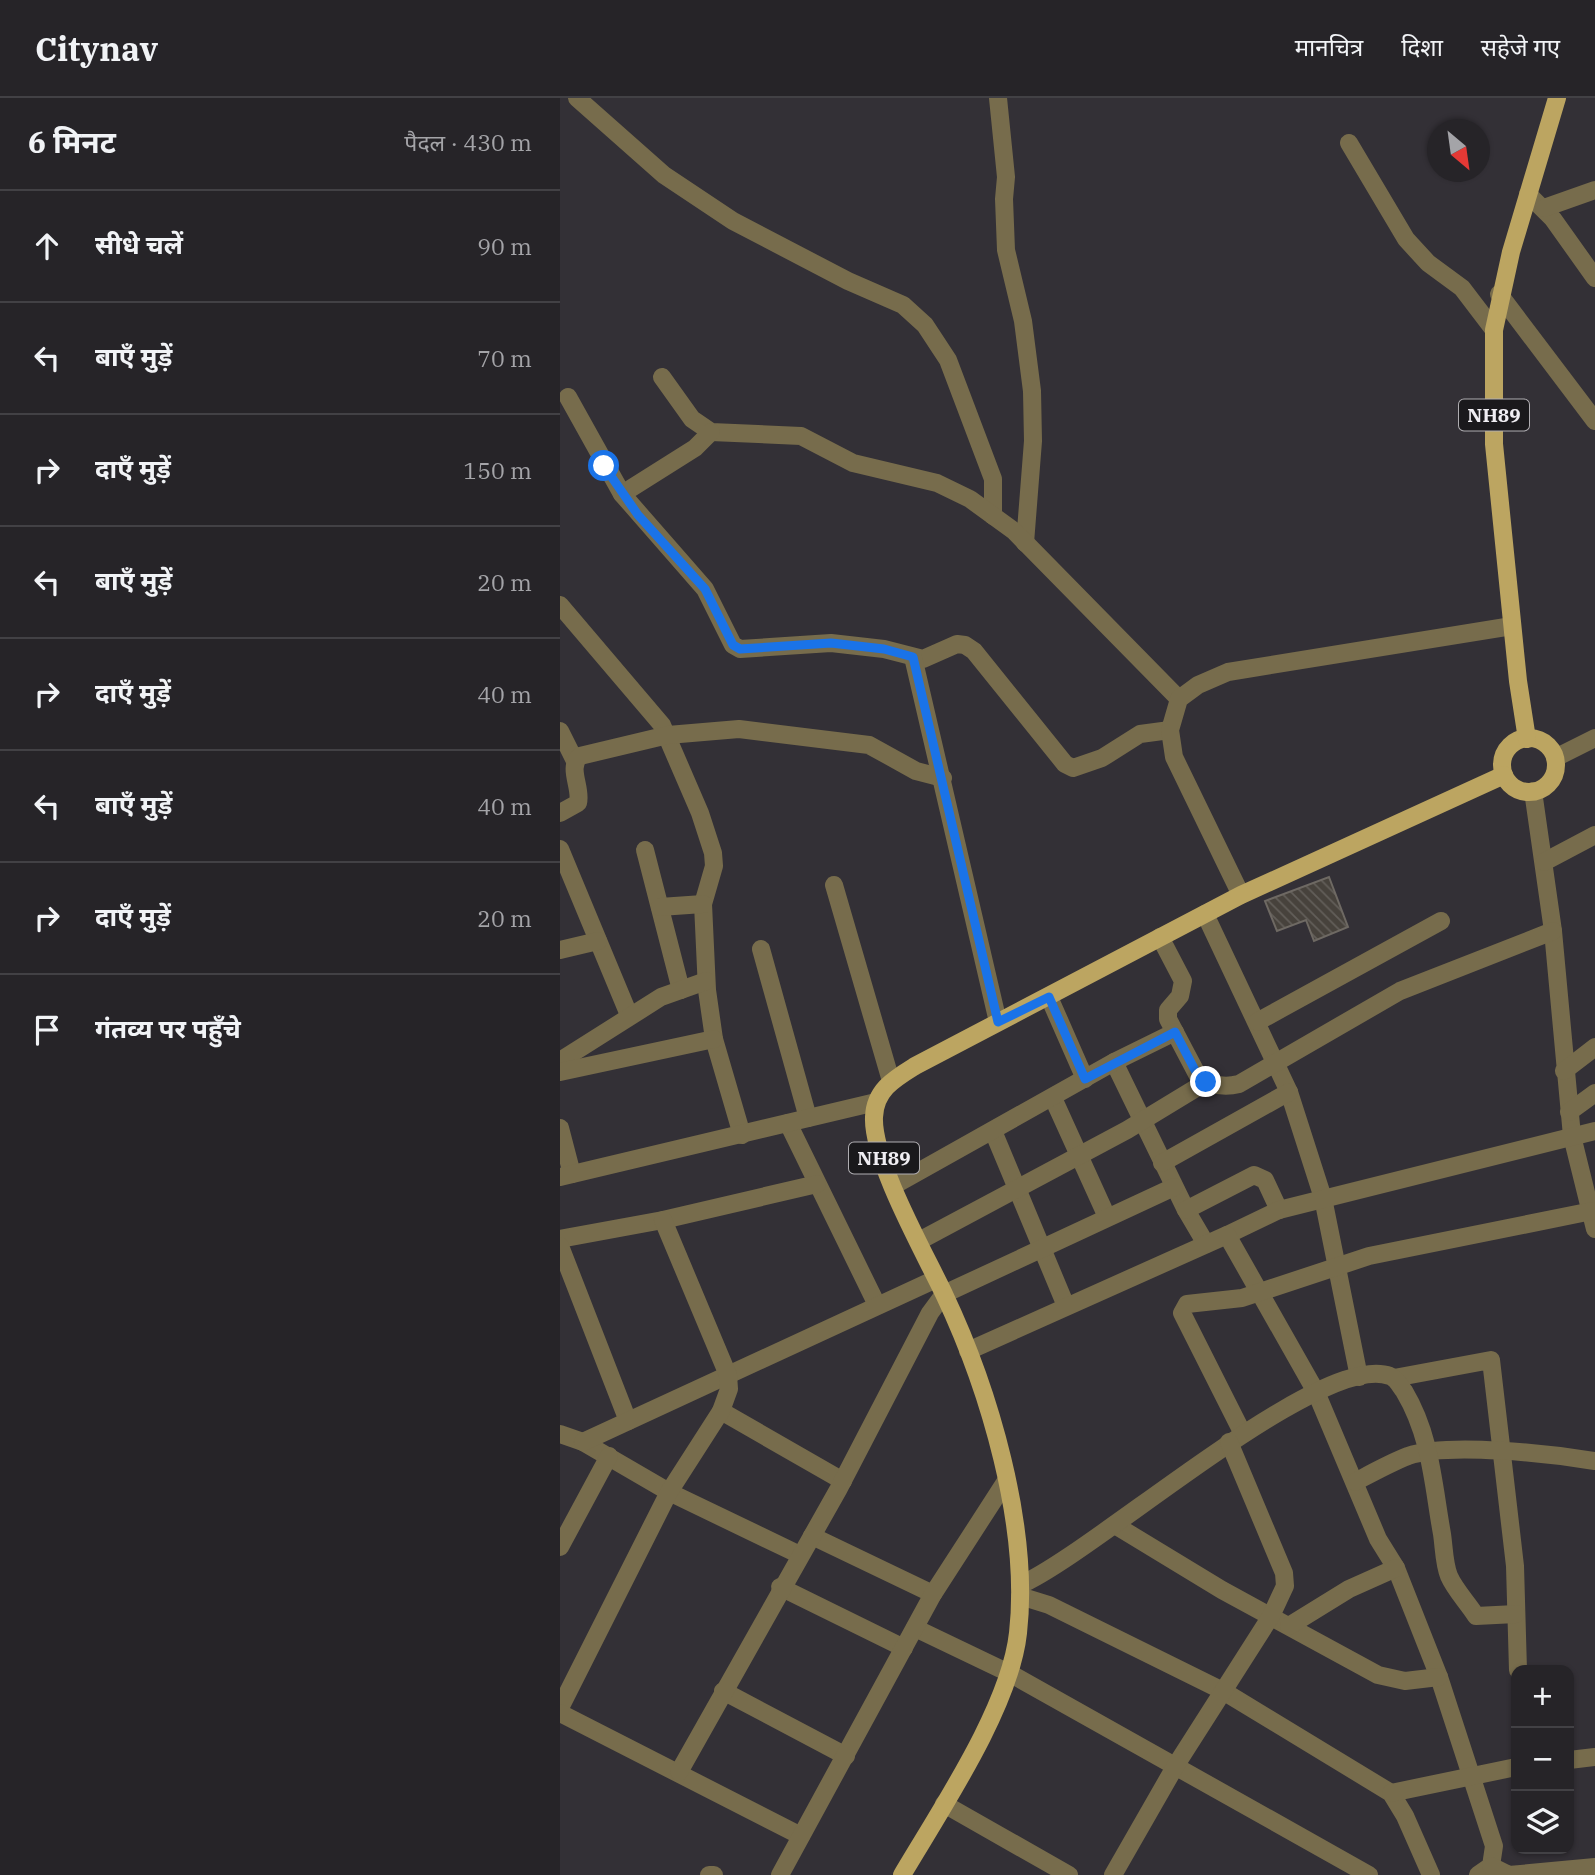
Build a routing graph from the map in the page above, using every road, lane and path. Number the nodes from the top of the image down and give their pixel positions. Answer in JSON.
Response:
{"nodes":[{"id":1,"x":577,"y":98,"type":"edge"},
{"id":2,"x":998,"y":98,"type":"edge"},
{"id":3,"x":1557,"y":98,"type":"edge"},
{"id":4,"x":1349,"y":143,"type":"dead end"},
{"id":5,"x":1595,"y":190,"type":"edge"},
{"id":6,"x":1528,"y":194,"type":"junction"},
{"id":7,"x":1544,"y":208,"type":"junction"},
{"id":8,"x":1595,"y":278,"type":"edge"},
{"id":9,"x":1499,"y":294,"type":"junction"},
{"id":10,"x":1494,"y":330,"type":"junction"},
{"id":11,"x":662,"y":377,"type":"dead end"},
{"id":12,"x":568,"y":397,"type":"dead end"},
{"id":13,"x":1595,"y":421,"type":"edge"},
{"id":14,"x":711,"y":432,"type":"junction"},
{"id":15,"x":622,"y":494,"type":"junction"},
{"id":16,"x":993,"y":516,"type":"junction"},
{"id":17,"x":1025,"y":542,"type":"junction"},
{"id":18,"x":560,"y":605,"type":"edge"},
{"id":19,"x":1512,"y":626,"type":"junction"},
{"id":20,"x":913,"y":657,"type":"junction"},
{"id":21,"x":1180,"y":699,"type":"junction"},
{"id":22,"x":1170,"y":730,"type":"junction"},
{"id":23,"x":560,"y":732,"type":"edge"},
{"id":24,"x":668,"y":735,"type":"junction"},
{"id":25,"x":1595,"y":738,"type":"edge"},
{"id":26,"x":1527,"y":739,"type":"junction"},
{"id":27,"x":1555,"y":758,"type":"junction"},
{"id":28,"x":575,"y":761,"type":"junction"},
{"id":29,"x":1504,"y":775,"type":"junction"},
{"id":30,"x":943,"y":778,"type":"junction"},
{"id":31,"x":1533,"y":791,"type":"junction"},
{"id":32,"x":560,"y":813,"type":"edge"},
{"id":33,"x":1595,"y":835,"type":"edge"},
{"id":34,"x":560,"y":849,"type":"edge"},
{"id":35,"x":645,"y":850,"type":"dead end"},
{"id":36,"x":1544,"y":862,"type":"junction"},
{"id":37,"x":834,"y":885,"type":"dead end"},
{"id":38,"x":1241,"y":895,"type":"junction"},
{"id":39,"x":703,"y":904,"type":"junction"},
{"id":40,"x":660,"y":907,"type":"junction"},
{"id":41,"x":1205,"y":914,"type":"junction"},
{"id":42,"x":1441,"y":921,"type":"dead end"},
{"id":43,"x":1553,"y":931,"type":"junction"},
{"id":44,"x":1160,"y":937,"type":"junction"},
{"id":45,"x":598,"y":941,"type":"junction"},
{"id":46,"x":761,"y":949,"type":"dead end"},
{"id":47,"x":560,"y":950,"type":"edge"},
{"id":48,"x":706,"y":981,"type":"junction"},
{"id":49,"x":681,"y":990,"type":"junction"},
{"id":50,"x":1049,"y":997,"type":"junction"},
{"id":51,"x":629,"y":1015,"type":"junction"},
{"id":52,"x":998,"y":1022,"type":"junction"},
{"id":53,"x":1257,"y":1022,"type":"junction"},
{"id":54,"x":1175,"y":1032,"type":"junction"},
{"id":55,"x":714,"y":1039,"type":"junction"},
{"id":56,"x":1595,"y":1047,"type":"edge"},
{"id":57,"x":560,"y":1061,"type":"edge"},
{"id":58,"x":1114,"y":1062,"type":"junction"},
{"id":59,"x":1274,"y":1064,"type":"junction"},
{"id":60,"x":1564,"y":1070,"type":"junction"},
{"id":61,"x":560,"y":1073,"type":"edge"},
{"id":62,"x":1085,"y":1079,"type":"junction"},
{"id":63,"x":891,"y":1081,"type":"junction"},
{"id":64,"x":1206,"y":1082,"type":"junction"},
{"id":65,"x":1289,"y":1092,"type":"junction"},
{"id":66,"x":1595,"y":1093,"type":"edge"},
{"id":67,"x":1053,"y":1098,"type":"junction"},
{"id":68,"x":876,"y":1102,"type":"junction"},
{"id":69,"x":1569,"y":1112,"type":"junction"},
{"id":70,"x":808,"y":1118,"type":"junction"},
{"id":71,"x":1141,"y":1121,"type":"junction"},
{"id":72,"x":788,"y":1124,"type":"junction"},
{"id":73,"x":560,"y":1128,"type":"edge"},
{"id":74,"x":993,"y":1131,"type":"junction"},
{"id":75,"x":1595,"y":1131,"type":"edge"},
{"id":76,"x":742,"y":1135,"type":"junction"},
{"id":77,"x":1572,"y":1136,"type":"junction"},
{"id":78,"x":1079,"y":1155,"type":"junction"},
{"id":79,"x":1162,"y":1163,"type":"junction"},
{"id":80,"x":566,"y":1176,"type":"edge"},
{"id":81,"x":817,"y":1184,"type":"junction"},
{"id":82,"x":893,"y":1186,"type":"junction"},
{"id":83,"x":1174,"y":1187,"type":"junction"},
{"id":84,"x":1018,"y":1188,"type":"junction"},
{"id":85,"x":1323,"y":1198,"type":"junction"},
{"id":86,"x":1186,"y":1210,"type":"junction"},
{"id":87,"x":1279,"y":1210,"type":"junction"},
{"id":88,"x":1107,"y":1217,"type":"junction"},
{"id":89,"x":663,"y":1220,"type":"junction"},
{"id":90,"x":1594,"y":1220,"type":"edge"},
{"id":91,"x":1227,"y":1235,"type":"junction"},
{"id":92,"x":560,"y":1238,"type":"edge"},
{"id":93,"x":919,"y":1241,"type":"junction"},
{"id":94,"x":1206,"y":1244,"type":"junction"},
{"id":95,"x":560,"y":1246,"type":"edge"},
{"id":96,"x":1043,"y":1248,"type":"junction"},
{"id":97,"x":1337,"y":1265,"type":"junction"},
{"id":98,"x":940,"y":1286,"type":"junction"},
{"id":99,"x":1260,"y":1292,"type":"junction"},
{"id":100,"x":877,"y":1305,"type":"junction"},
{"id":101,"x":1066,"y":1306,"type":"junction"},
{"id":102,"x":968,"y":1351,"type":"junction"},
{"id":103,"x":728,"y":1375,"type":"junction"},
{"id":104,"x":1359,"y":1377,"type":"junction"},
{"id":105,"x":1394,"y":1378,"type":"junction"},
{"id":106,"x":1315,"y":1392,"type":"junction"},
{"id":107,"x":721,"y":1411,"type":"junction"},
{"id":108,"x":628,"y":1421,"type":"junction"},
{"id":109,"x":560,"y":1434,"type":"edge"},
{"id":110,"x":1236,"y":1438,"type":"junction"},
{"id":111,"x":583,"y":1442,"type":"junction"},
{"id":112,"x":1430,"y":1452,"type":"junction"},
{"id":113,"x":1503,"y":1452,"type":"junction"},
{"id":114,"x":608,"y":1457,"type":"junction"},
{"id":115,"x":1595,"y":1461,"type":"edge"},
{"id":116,"x":843,"y":1480,"type":"junction"},
{"id":117,"x":1006,"y":1480,"type":"junction"},
{"id":118,"x":1355,"y":1482,"type":"junction"},
{"id":119,"x":669,"y":1492,"type":"junction"},
{"id":120,"x":1115,"y":1525,"type":"junction"},
{"id":121,"x":812,"y":1536,"type":"junction"},
{"id":122,"x":560,"y":1547,"type":"edge"},
{"id":123,"x":800,"y":1555,"type":"junction"},
{"id":124,"x":1396,"y":1568,"type":"junction"},
{"id":125,"x":780,"y":1587,"type":"junction"},
{"id":126,"x":1020,"y":1591,"type":"junction"},
{"id":127,"x":933,"y":1594,"type":"junction"},
{"id":128,"x":1516,"y":1614,"type":"junction"},
{"id":129,"x":1271,"y":1616,"type":"junction"},
{"id":130,"x":1289,"y":1626,"type":"junction"},
{"id":131,"x":915,"y":1628,"type":"junction"},
{"id":132,"x":904,"y":1648,"type":"junction"},
{"id":133,"x":1518,"y":1665,"type":"edge"},
{"id":134,"x":1011,"y":1674,"type":"junction"},
{"id":135,"x":1438,"y":1678,"type":"junction"},
{"id":136,"x":723,"y":1691,"type":"junction"},
{"id":137,"x":1223,"y":1691,"type":"junction"},
{"id":138,"x":560,"y":1708,"type":"edge"},
{"id":139,"x":560,"y":1713,"type":"edge"},
{"id":140,"x":846,"y":1756,"type":"junction"},
{"id":141,"x":1595,"y":1757,"type":"edge"},
{"id":142,"x":1574,"y":1759,"type":"edge"},
{"id":143,"x":1176,"y":1765,"type":"junction"},
{"id":144,"x":1511,"y":1768,"type":"edge"},
{"id":145,"x":679,"y":1772,"type":"junction"},
{"id":146,"x":1472,"y":1777,"type":"junction"},
{"id":147,"x":1391,"y":1793,"type":"junction"},
{"id":148,"x":944,"y":1804,"type":"junction"},
{"id":149,"x":802,"y":1836,"type":"junction"},
{"id":150,"x":1595,"y":1867,"type":"edge"},
{"id":151,"x":1485,"y":1870,"type":"edge"},
{"id":152,"x":780,"y":1875,"type":"edge"},
{"id":153,"x":902,"y":1875,"type":"edge"},
{"id":154,"x":1069,"y":1875,"type":"edge"},
{"id":155,"x":1114,"y":1875,"type":"edge"},
{"id":156,"x":1369,"y":1875,"type":"edge"},
{"id":157,"x":1431,"y":1875,"type":"edge"}],
"edges":[{"from":1,"to":16,"type":"street"},
{"from":2,"to":17,"type":"street"},
{"from":3,"to":6,"type":"main road","number":"NH89"},
{"from":4,"to":10,"type":"street"},
{"from":5,"to":7,"type":"street"},
{"from":6,"to":7,"type":"street"},
{"from":6,"to":9,"type":"main road","number":"NH89"},
{"from":7,"to":8,"type":"street"},
{"from":9,"to":10,"type":"main road","number":"NH89"},
{"from":9,"to":13,"type":"street"},
{"from":10,"to":19,"type":"main road","number":"NH89"},
{"from":11,"to":14,"type":"street"},
{"from":12,"to":15,"type":"street"},
{"from":14,"to":15,"type":"street"},
{"from":14,"to":16,"type":"street"},
{"from":15,"to":20,"type":"street"},
{"from":16,"to":17,"type":"street"},
{"from":17,"to":21,"type":"street"},
{"from":18,"to":24,"type":"street"},
{"from":19,"to":21,"type":"street"},
{"from":19,"to":26,"type":"main road","number":"NH89"},
{"from":20,"to":22,"type":"street"},
{"from":20,"to":30,"type":"street"},
{"from":21,"to":22,"type":"street"},
{"from":22,"to":38,"type":"street"},
{"from":23,"to":28,"type":"street"},
{"from":24,"to":28,"type":"street"},
{"from":24,"to":30,"type":"street"},
{"from":24,"to":39,"type":"street"},
{"from":25,"to":27,"type":"street"},
{"from":26,"to":27,"type":"main road"},
{"from":26,"to":29,"type":"main road"},
{"from":27,"to":31,"type":"main road"},
{"from":28,"to":32,"type":"street"},
{"from":29,"to":31,"type":"main road"},
{"from":29,"to":38,"type":"main road"},
{"from":30,"to":52,"type":"street"},
{"from":31,"to":36,"type":"street"},
{"from":33,"to":36,"type":"street"},
{"from":34,"to":45,"type":"street"},
{"from":35,"to":40,"type":"street"},
{"from":36,"to":43,"type":"street"},
{"from":37,"to":63,"type":"street"},
{"from":38,"to":41,"type":"main road"},
{"from":39,"to":40,"type":"street"},
{"from":39,"to":48,"type":"street"},
{"from":40,"to":49,"type":"street"},
{"from":41,"to":44,"type":"main road"},
{"from":41,"to":53,"type":"street"},
{"from":42,"to":53,"type":"street"},
{"from":43,"to":59,"type":"street"},
{"from":43,"to":60,"type":"street"},
{"from":44,"to":50,"type":"main road"},
{"from":44,"to":54,"type":"street"},
{"from":45,"to":47,"type":"street"},
{"from":45,"to":51,"type":"street"},
{"from":46,"to":70,"type":"street"},
{"from":48,"to":49,"type":"street"},
{"from":48,"to":55,"type":"street"},
{"from":49,"to":51,"type":"street"},
{"from":50,"to":52,"type":"main road"},
{"from":50,"to":62,"type":"street"},
{"from":51,"to":57,"type":"street"},
{"from":52,"to":63,"type":"main road"},
{"from":53,"to":59,"type":"street"},
{"from":54,"to":58,"type":"street"},
{"from":54,"to":64,"type":"street"},
{"from":55,"to":61,"type":"street"},
{"from":55,"to":76,"type":"street"},
{"from":56,"to":60,"type":"street"},
{"from":58,"to":62,"type":"street"},
{"from":58,"to":71,"type":"street"},
{"from":59,"to":64,"type":"street"},
{"from":59,"to":65,"type":"street"},
{"from":60,"to":69,"type":"street"},
{"from":62,"to":67,"type":"street"},
{"from":63,"to":68,"type":"main road"},
{"from":64,"to":71,"type":"street"},
{"from":65,"to":79,"type":"street"},
{"from":65,"to":85,"type":"street"},
{"from":66,"to":69,"type":"street"},
{"from":67,"to":74,"type":"street"},
{"from":67,"to":78,"type":"street"},
{"from":68,"to":70,"type":"street"},
{"from":68,"to":82,"type":"main road","number":"NH89"},
{"from":69,"to":77,"type":"street"},
{"from":70,"to":72,"type":"street"},
{"from":71,"to":78,"type":"street"},
{"from":71,"to":79,"type":"street"},
{"from":72,"to":76,"type":"street"},
{"from":72,"to":81,"type":"street"},
{"from":73,"to":80,"type":"street"},
{"from":74,"to":82,"type":"street"},
{"from":74,"to":84,"type":"street"},
{"from":75,"to":77,"type":"street"},
{"from":76,"to":80,"type":"street"},
{"from":77,"to":85,"type":"street"},
{"from":77,"to":90,"type":"street"},
{"from":78,"to":84,"type":"street"},
{"from":78,"to":88,"type":"street"},
{"from":79,"to":83,"type":"street"},
{"from":81,"to":89,"type":"street"},
{"from":81,"to":100,"type":"street"},
{"from":82,"to":93,"type":"main road","number":"NH89"},
{"from":83,"to":86,"type":"street"},
{"from":83,"to":88,"type":"street"},
{"from":84,"to":93,"type":"street"},
{"from":84,"to":96,"type":"street"},
{"from":85,"to":87,"type":"street"},
{"from":85,"to":97,"type":"street"},
{"from":86,"to":87,"type":"street"},
{"from":86,"to":94,"type":"street"},
{"from":87,"to":91,"type":"street"},
{"from":88,"to":96,"type":"street"},
{"from":89,"to":92,"type":"street"},
{"from":89,"to":103,"type":"street"},
{"from":90,"to":97,"type":"street"},
{"from":91,"to":94,"type":"street"},
{"from":91,"to":99,"type":"street"},
{"from":93,"to":98,"type":"main road","number":"NH89"},
{"from":94,"to":101,"type":"street"},
{"from":95,"to":108,"type":"street"},
{"from":96,"to":98,"type":"street"},
{"from":96,"to":101,"type":"street"},
{"from":97,"to":99,"type":"street"},
{"from":97,"to":104,"type":"street"},
{"from":98,"to":100,"type":"street"},
{"from":98,"to":102,"type":"main road","number":"NH89"},
{"from":98,"to":116,"type":"street"},
{"from":99,"to":106,"type":"street"},
{"from":99,"to":110,"type":"street"},
{"from":100,"to":103,"type":"street"},
{"from":101,"to":102,"type":"street"},
{"from":102,"to":117,"type":"main road","number":"NH89"},
{"from":103,"to":107,"type":"street"},
{"from":103,"to":108,"type":"street"},
{"from":104,"to":105,"type":"street"},
{"from":104,"to":106,"type":"street"},
{"from":105,"to":112,"type":"street"},
{"from":105,"to":113,"type":"street"},
{"from":106,"to":110,"type":"street"},
{"from":106,"to":118,"type":"street"},
{"from":107,"to":116,"type":"street"},
{"from":107,"to":119,"type":"street"},
{"from":108,"to":111,"type":"street"},
{"from":109,"to":111,"type":"street"},
{"from":110,"to":120,"type":"street"},
{"from":110,"to":129,"type":"street"},
{"from":111,"to":114,"type":"street"},
{"from":112,"to":113,"type":"street"},
{"from":112,"to":118,"type":"street"},
{"from":112,"to":128,"type":"street"},
{"from":113,"to":115,"type":"street"},
{"from":113,"to":128,"type":"street"},
{"from":114,"to":119,"type":"street"},
{"from":114,"to":122,"type":"street"},
{"from":116,"to":121,"type":"street"},
{"from":117,"to":126,"type":"main road","number":"NH89"},
{"from":117,"to":127,"type":"street"},
{"from":118,"to":124,"type":"street"},
{"from":119,"to":123,"type":"street"},
{"from":119,"to":138,"type":"street"},
{"from":120,"to":126,"type":"street"},
{"from":120,"to":129,"type":"street"},
{"from":121,"to":123,"type":"street"},
{"from":121,"to":127,"type":"street"},
{"from":123,"to":125,"type":"street"},
{"from":124,"to":130,"type":"street"},
{"from":124,"to":135,"type":"street"},
{"from":125,"to":132,"type":"street"},
{"from":125,"to":136,"type":"street"},
{"from":126,"to":134,"type":"main road","number":"NH89"},
{"from":126,"to":137,"type":"street"},
{"from":127,"to":131,"type":"street"},
{"from":128,"to":133,"type":"street"},
{"from":129,"to":130,"type":"street"},
{"from":129,"to":137,"type":"street"},
{"from":130,"to":135,"type":"street"},
{"from":131,"to":132,"type":"street"},
{"from":131,"to":134,"type":"street"},
{"from":132,"to":140,"type":"street"},
{"from":134,"to":143,"type":"street"},
{"from":134,"to":148,"type":"main road","number":"NH89"},
{"from":135,"to":146,"type":"street"},
{"from":136,"to":140,"type":"street"},
{"from":136,"to":145,"type":"street"},
{"from":137,"to":143,"type":"street"},
{"from":137,"to":147,"type":"street"},
{"from":139,"to":145,"type":"street"},
{"from":140,"to":149,"type":"street"},
{"from":141,"to":142,"type":"street"},
{"from":143,"to":155,"type":"street"},
{"from":143,"to":156,"type":"street"},
{"from":144,"to":146,"type":"street"},
{"from":145,"to":149,"type":"street"},
{"from":146,"to":147,"type":"street"},
{"from":146,"to":151,"type":"street"},
{"from":147,"to":157,"type":"street"},
{"from":148,"to":153,"type":"main road","number":"NH89"},
{"from":148,"to":154,"type":"street"},
{"from":149,"to":152,"type":"street"},
{"from":150,"to":151,"type":"street"}]}
